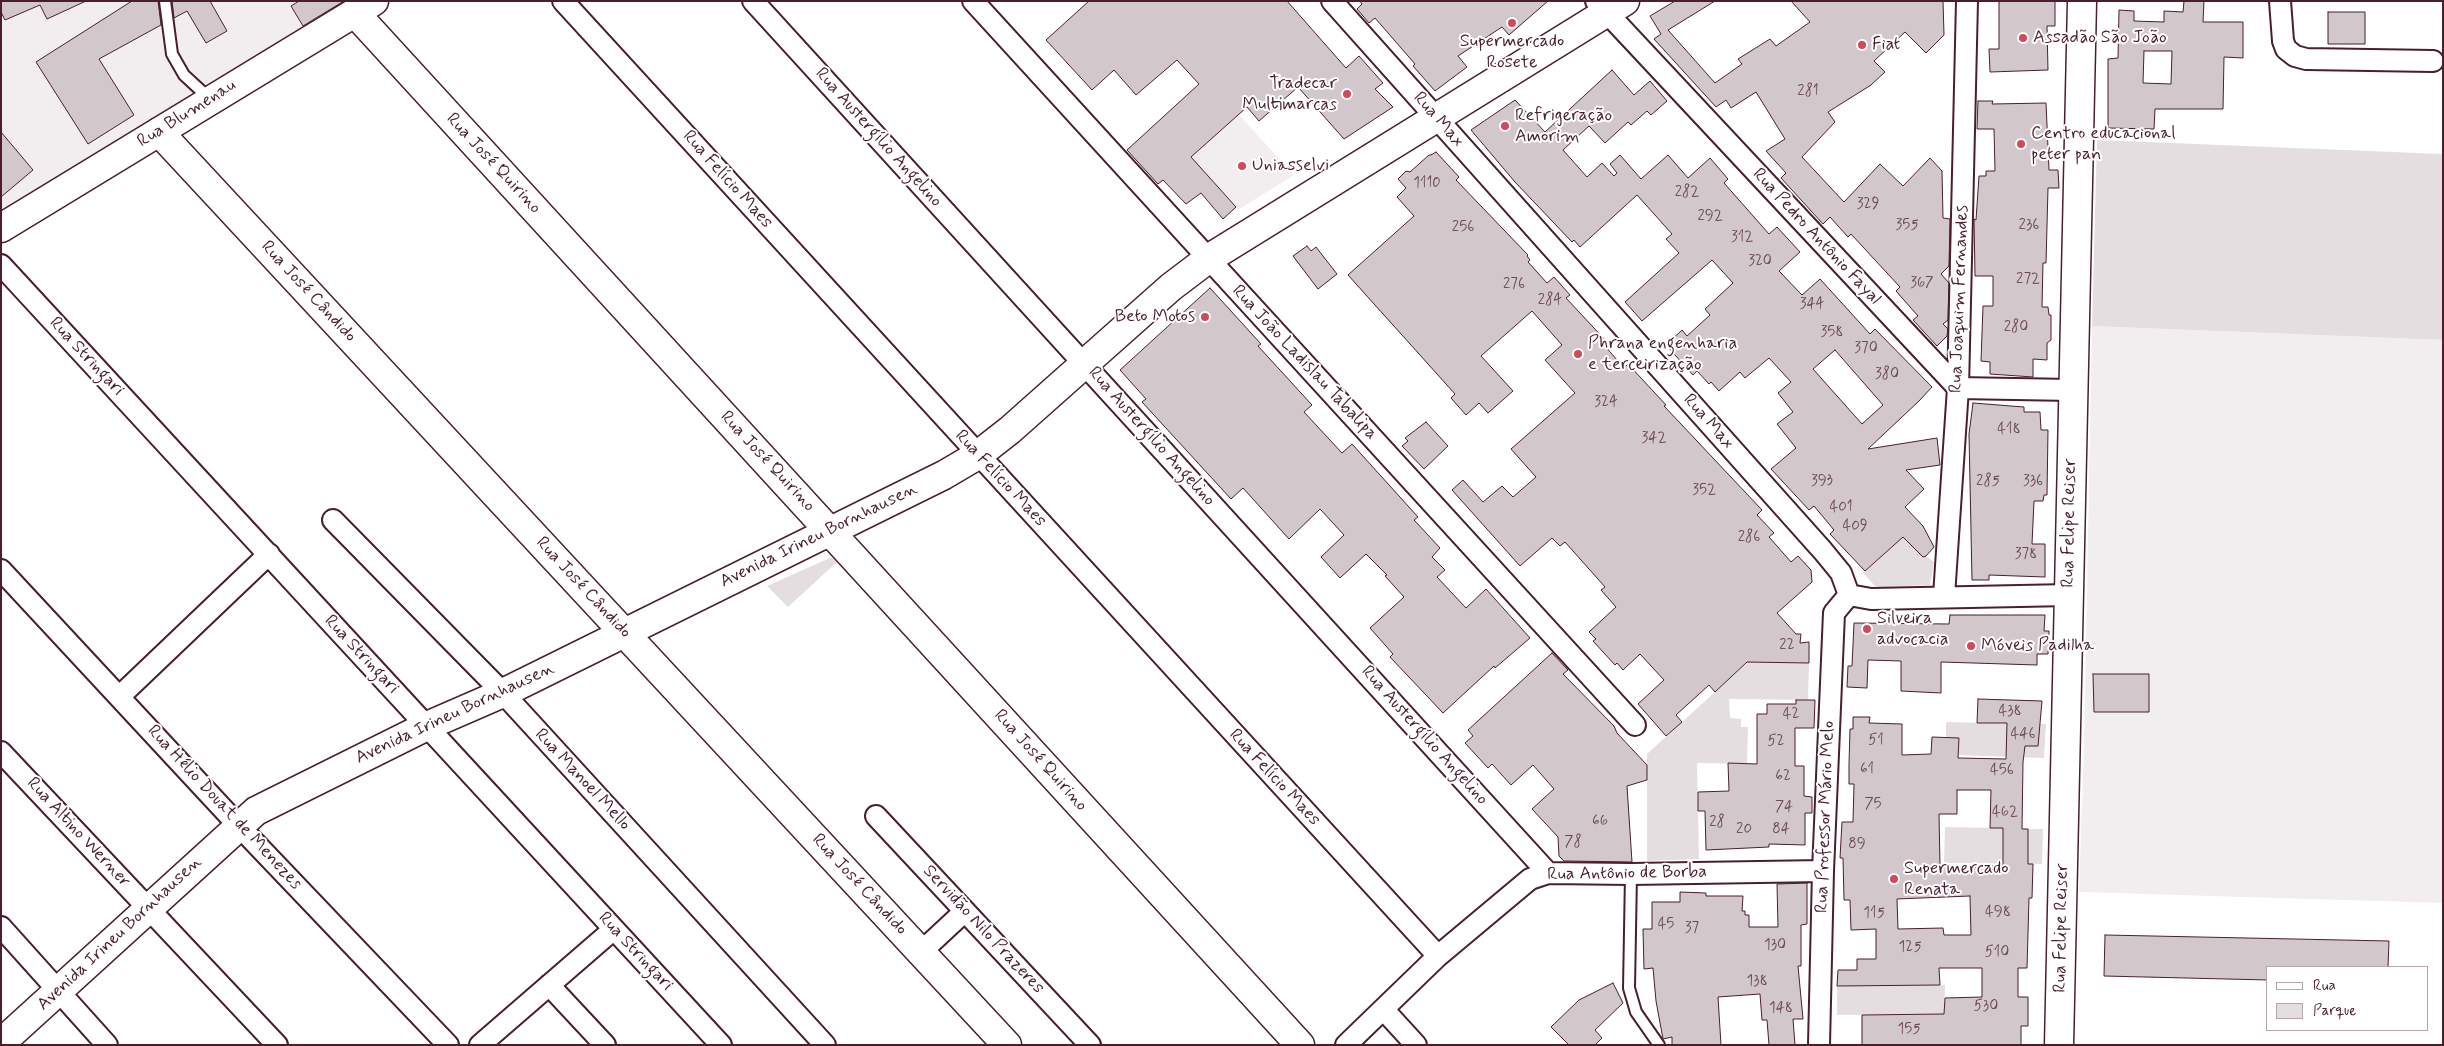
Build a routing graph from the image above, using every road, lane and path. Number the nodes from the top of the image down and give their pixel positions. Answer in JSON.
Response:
{"nodes":[{"id":1,"x":165,"y":1,"type":"edge"},
{"id":2,"x":563,"y":1,"type":"edge"},
{"id":3,"x":754,"y":1,"type":"edge"},
{"id":4,"x":973,"y":1,"type":"edge"},
{"id":5,"x":1332,"y":1,"type":"edge"},
{"id":6,"x":1967,"y":1,"type":"edge"},
{"id":7,"x":2082,"y":1,"type":"edge"},
{"id":8,"x":2280,"y":1,"type":"edge"},
{"id":9,"x":1609,"y":5,"type":"edge"},
{"id":10,"x":364,"y":7,"type":"edge"},
{"id":11,"x":2433,"y":62,"type":"dead end"},
{"id":12,"x":211,"y":100,"type":"junction"},
{"id":13,"x":1435,"y":117,"type":"junction"},
{"id":14,"x":159,"y":132,"type":"junction"},
{"id":15,"x":1,"y":228,"type":"edge"},
{"id":16,"x":1208,"y":259,"type":"junction"},
{"id":17,"x":1,"y":265,"type":"edge"},
{"id":18,"x":1085,"y":364,"type":"junction"},
{"id":19,"x":1958,"y":388,"type":"junction"},
{"id":20,"x":2072,"y":390,"type":"junction"},
{"id":21,"x":978,"y":456,"type":"junction"},
{"id":22,"x":333,"y":520,"type":"dead end"},
{"id":23,"x":830,"y":530,"type":"junction"},
{"id":24,"x":268,"y":554,"type":"junction"},
{"id":25,"x":1,"y":570,"type":"edge"},
{"id":26,"x":1849,"y":595,"type":"junction"},
{"id":27,"x":2069,"y":595,"type":"junction"},
{"id":28,"x":1944,"y":596,"type":"junction"},
{"id":29,"x":624,"y":632,"type":"junction"},
{"id":30,"x":503,"y":693,"type":"junction"},
{"id":31,"x":120,"y":696,"type":"junction"},
{"id":32,"x":1635,"y":725,"type":"dead end"},
{"id":33,"x":427,"y":726,"type":"junction"},
{"id":34,"x":1,"y":752,"type":"edge"},
{"id":35,"x":876,"y":816,"type":"dead end"},
{"id":36,"x":238,"y":825,"type":"junction"},
{"id":37,"x":1823,"y":871,"type":"junction"},
{"id":38,"x":1548,"y":873,"type":"junction"},
{"id":39,"x":1631,"y":874,"type":"junction"},
{"id":40,"x":148,"y":908,"type":"junction"},
{"id":41,"x":965,"y":911,"type":"junction"},
{"id":42,"x":1,"y":927,"type":"edge"},
{"id":43,"x":614,"y":929,"type":"junction"},
{"id":44,"x":921,"y":952,"type":"junction"},
{"id":45,"x":1438,"y":956,"type":"junction"},
{"id":46,"x":549,"y":985,"type":"junction"},
{"id":47,"x":58,"y":990,"type":"junction"},
{"id":48,"x":1384,"y":1010,"type":"junction"},
{"id":49,"x":1,"y":1043,"type":"edge"},
{"id":50,"x":107,"y":1045,"type":"edge"},
{"id":51,"x":277,"y":1045,"type":"edge"},
{"id":52,"x":448,"y":1045,"type":"edge"},
{"id":53,"x":480,"y":1045,"type":"edge"},
{"id":54,"x":605,"y":1045,"type":"edge"},
{"id":55,"x":720,"y":1045,"type":"edge"},
{"id":56,"x":825,"y":1045,"type":"edge"},
{"id":57,"x":1007,"y":1045,"type":"edge"},
{"id":58,"x":1090,"y":1045,"type":"edge"},
{"id":59,"x":1300,"y":1045,"type":"edge"},
{"id":60,"x":1346,"y":1045,"type":"edge"},
{"id":61,"x":1416,"y":1045,"type":"edge"},
{"id":62,"x":1659,"y":1045,"type":"edge"},
{"id":63,"x":1819,"y":1045,"type":"edge"},
{"id":64,"x":2059,"y":1045,"type":"edge"}],
"edges":[{"from":1,"to":12,"type":"lane"},
{"from":2,"to":21,"type":"street","name":"Rua Felício Maes"},
{"from":3,"to":18,"type":"street","name":"Rua Austergílio Angelino"},
{"from":4,"to":16,"type":"street","name":"Rua João Ladislau Tabalipa"},
{"from":5,"to":13,"type":"street","name":"Rua Max"},
{"from":6,"to":19,"type":"street","name":"Rua Joaquim Fernandes"},
{"from":7,"to":20,"type":"main road","name":"Rua Felipe Reiser"},
{"from":8,"to":11,"type":"street"},
{"from":9,"to":13,"type":"main road","name":"Avenida Irineu Bornhausen"},
{"from":9,"to":19,"type":"street","name":"Rua Pedro Antônio Fayal"},
{"from":10,"to":12,"type":"main road","name":"Rua Blumenau"},
{"from":10,"to":23,"type":"main road","name":"Rua José Quirino"},
{"from":12,"to":14,"type":"main road","name":"Rua Blumenau"},
{"from":13,"to":16,"type":"main road","name":"Avenida Irineu Bornhausen"},
{"from":13,"to":26,"type":"street","name":"Rua Max"},
{"from":14,"to":15,"type":"main road","name":"Rua Blumenau"},
{"from":14,"to":29,"type":"main road","name":"Rua José Cândido"},
{"from":16,"to":18,"type":"main road","name":"Avenida Irineu Bornhausen"},
{"from":16,"to":32,"type":"street","name":"Rua João Ladislau Tabalipa"},
{"from":17,"to":24,"type":"street","name":"Rua Stringari"},
{"from":18,"to":21,"type":"main road","name":"Avenida Irineu Bornhausen"},
{"from":18,"to":38,"type":"street","name":"Rua Austergílio Angelino"},
{"from":19,"to":20,"type":"street"},
{"from":19,"to":28,"type":"street","name":"Rua Joaquim Fernandes"},
{"from":20,"to":27,"type":"main road","name":"Rua Felipe Reiser"},
{"from":21,"to":23,"type":"main road","name":"Avenida Irineu Bornhausen"},
{"from":21,"to":45,"type":"street","name":"Rua Felício Maes"},
{"from":22,"to":30,"type":"street","name":"Rua Manoel Mello"},
{"from":23,"to":29,"type":"main road","name":"Avenida Irineu Bornhausen"},
{"from":23,"to":59,"type":"main road","name":"Rua José Quirino"},
{"from":24,"to":31,"type":"street"},
{"from":24,"to":33,"type":"street","name":"Rua Stringari"},
{"from":25,"to":31,"type":"street","name":"Rua Hélio Douat de Menezes"},
{"from":26,"to":28,"type":"street"},
{"from":26,"to":37,"type":"street","name":"Rua Professor Mário Melo"},
{"from":27,"to":28,"type":"street"},
{"from":27,"to":64,"type":"main road","name":"Rua Felipe Reiser"},
{"from":29,"to":30,"type":"main road","name":"Avenida Irineu Bornhausen"},
{"from":29,"to":44,"type":"main road","name":"Rua José Cândido"},
{"from":30,"to":33,"type":"main road","name":"Avenida Irineu Bornhausen"},
{"from":30,"to":56,"type":"street","name":"Rua Manoel Mello"},
{"from":31,"to":36,"type":"street","name":"Rua Hélio Douat de Menezes"},
{"from":33,"to":36,"type":"main road","name":"Avenida Irineu Bornhausen"},
{"from":33,"to":43,"type":"street","name":"Rua Stringari"},
{"from":34,"to":40,"type":"street","name":"Rua Altino Werner"},
{"from":35,"to":41,"type":"street","name":"Servidão Nilo Prazeres"},
{"from":36,"to":40,"type":"main road","name":"Avenida Irineu Bornhausen"},
{"from":36,"to":52,"type":"street","name":"Rua Hélio Douat de Menezes"},
{"from":37,"to":39,"type":"street","name":"Rua Antônio de Borba"},
{"from":37,"to":63,"type":"street","name":"Rua Professor Mário Melo"},
{"from":38,"to":39,"type":"street","name":"Rua Antônio de Borba"},
{"from":38,"to":45,"type":"street","name":"Rua Antônio de Borba"},
{"from":39,"to":62,"type":"lane"},
{"from":40,"to":47,"type":"main road","name":"Avenida Irineu Bornhausen"},
{"from":40,"to":51,"type":"street","name":"Rua Altino Werner"},
{"from":41,"to":44,"type":"street"},
{"from":41,"to":58,"type":"street","name":"Servidão Nilo Prazeres"},
{"from":42,"to":47,"type":"street"},
{"from":43,"to":46,"type":"street"},
{"from":43,"to":55,"type":"street","name":"Rua Stringari"},
{"from":44,"to":57,"type":"main road","name":"Rua José Cândido"},
{"from":45,"to":48,"type":"street","name":"Rua Antônio de Borba"},
{"from":46,"to":53,"type":"street"},
{"from":46,"to":54,"type":"street"},
{"from":47,"to":49,"type":"main road","name":"Avenida Irineu Bornhausen"},
{"from":47,"to":50,"type":"street"},
{"from":48,"to":60,"type":"street","name":"Rua Antônio de Borba"},
{"from":48,"to":61,"type":"street"}]}
